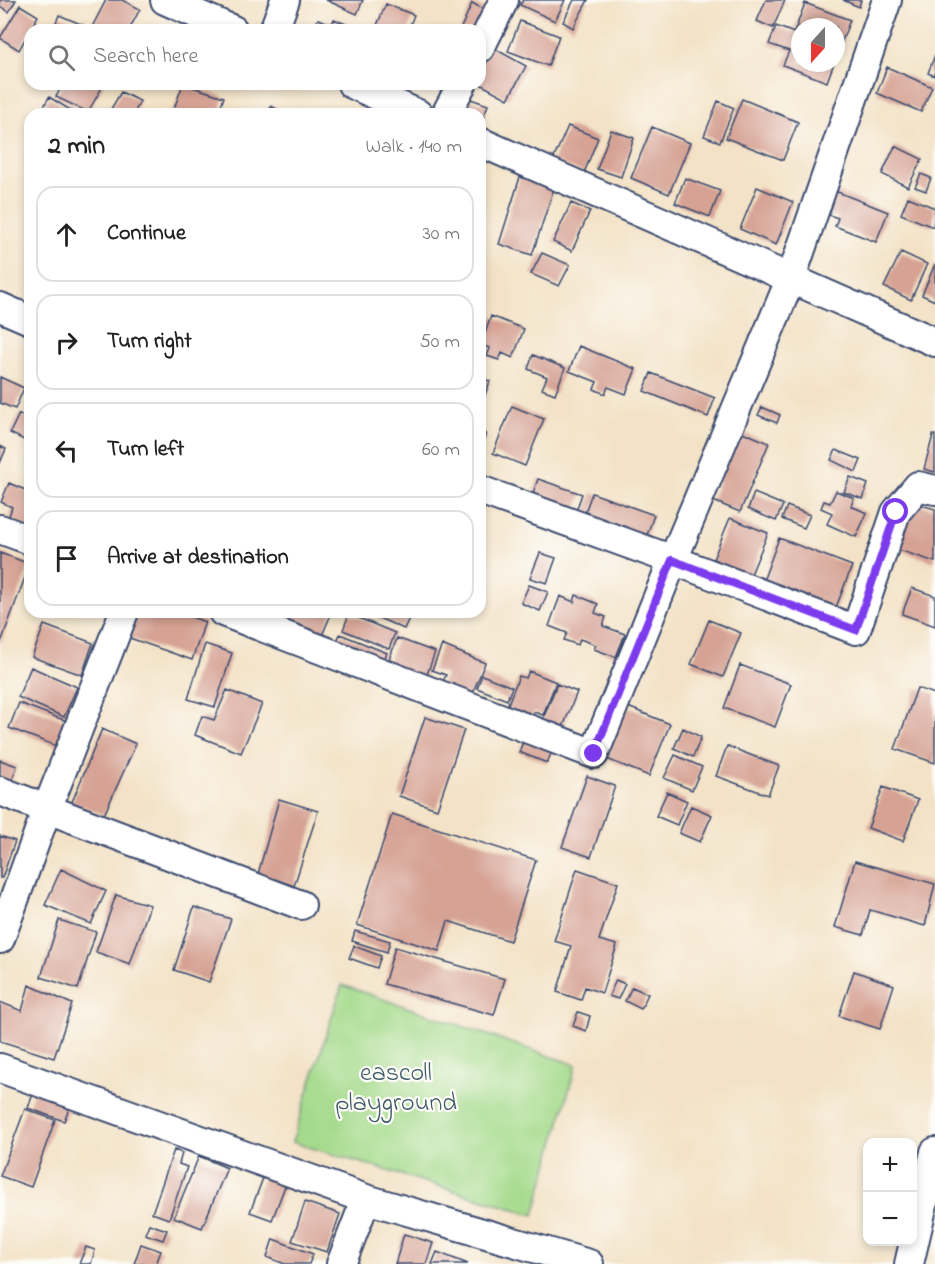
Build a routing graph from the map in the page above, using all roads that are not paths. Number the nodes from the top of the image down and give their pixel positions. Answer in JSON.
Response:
{"nodes":[{"id":1,"x":165,"y":0,"type":"edge"},
{"id":2,"x":285,"y":0,"type":"edge"},
{"id":3,"x":504,"y":0,"type":"edge"},
{"id":4,"x":887,"y":0,"type":"edge"},
{"id":5,"x":219,"y":24,"type":"edge"},
{"id":6,"x":276,"y":24,"type":"edge"},
{"id":7,"x":486,"y":36,"type":"edge"},
{"id":8,"x":365,"y":90,"type":"edge"},
{"id":9,"x":459,"y":90,"type":"edge"},
{"id":10,"x":404,"y":108,"type":"edge"},
{"id":11,"x":449,"y":108,"type":"edge"},
{"id":12,"x":486,"y":145,"type":"edge"},
{"id":13,"x":791,"y":278,"type":"junction"},
{"id":14,"x":0,"y":307,"type":"edge"},
{"id":15,"x":24,"y":317,"type":"edge"},
{"id":16,"x":935,"y":342,"type":"edge"},
{"id":17,"x":935,"y":490,"type":"edge"},
{"id":18,"x":486,"y":492,"type":"edge"},
{"id":19,"x":0,"y":529,"type":"edge"},
{"id":20,"x":24,"y":538,"type":"edge"},
{"id":21,"x":672,"y":560,"type":"junction"},
{"id":22,"x":122,"y":618,"type":"edge"},
{"id":23,"x":239,"y":618,"type":"edge"},
{"id":24,"x":0,"y":791,"type":"edge"},
{"id":25,"x":47,"y":809,"type":"junction"},
{"id":26,"x":301,"y":904,"type":"dead end"},
{"id":27,"x":0,"y":939,"type":"edge"},
{"id":28,"x":0,"y":1068,"type":"edge"},
{"id":29,"x":935,"y":1152,"type":"edge"},
{"id":30,"x":366,"y":1199,"type":"junction"},
{"id":31,"x":341,"y":1264,"type":"edge"},
{"id":32,"x":589,"y":1264,"type":"edge"},
{"id":33,"x":909,"y":1264,"type":"edge"}],
"edges":[{"from":1,"to":5,"type":"street"},
{"from":2,"to":6,"type":"street"},
{"from":3,"to":7,"type":"street"},
{"from":4,"to":13,"type":"street"},
{"from":8,"to":10,"type":"street"},
{"from":9,"to":11,"type":"street"},
{"from":12,"to":13,"type":"street"},
{"from":13,"to":16,"type":"street"},
{"from":13,"to":21,"type":"street"},
{"from":14,"to":15,"type":"street"},
{"from":17,"to":21,"type":"street"},
{"from":18,"to":21,"type":"street"},
{"from":19,"to":20,"type":"street"},
{"from":21,"to":23,"type":"street"},
{"from":22,"to":25,"type":"street"},
{"from":24,"to":25,"type":"street"},
{"from":25,"to":26,"type":"street"},
{"from":25,"to":27,"type":"street"},
{"from":28,"to":30,"type":"street"},
{"from":29,"to":33,"type":"street"},
{"from":30,"to":31,"type":"street"},
{"from":30,"to":32,"type":"street"}]}
